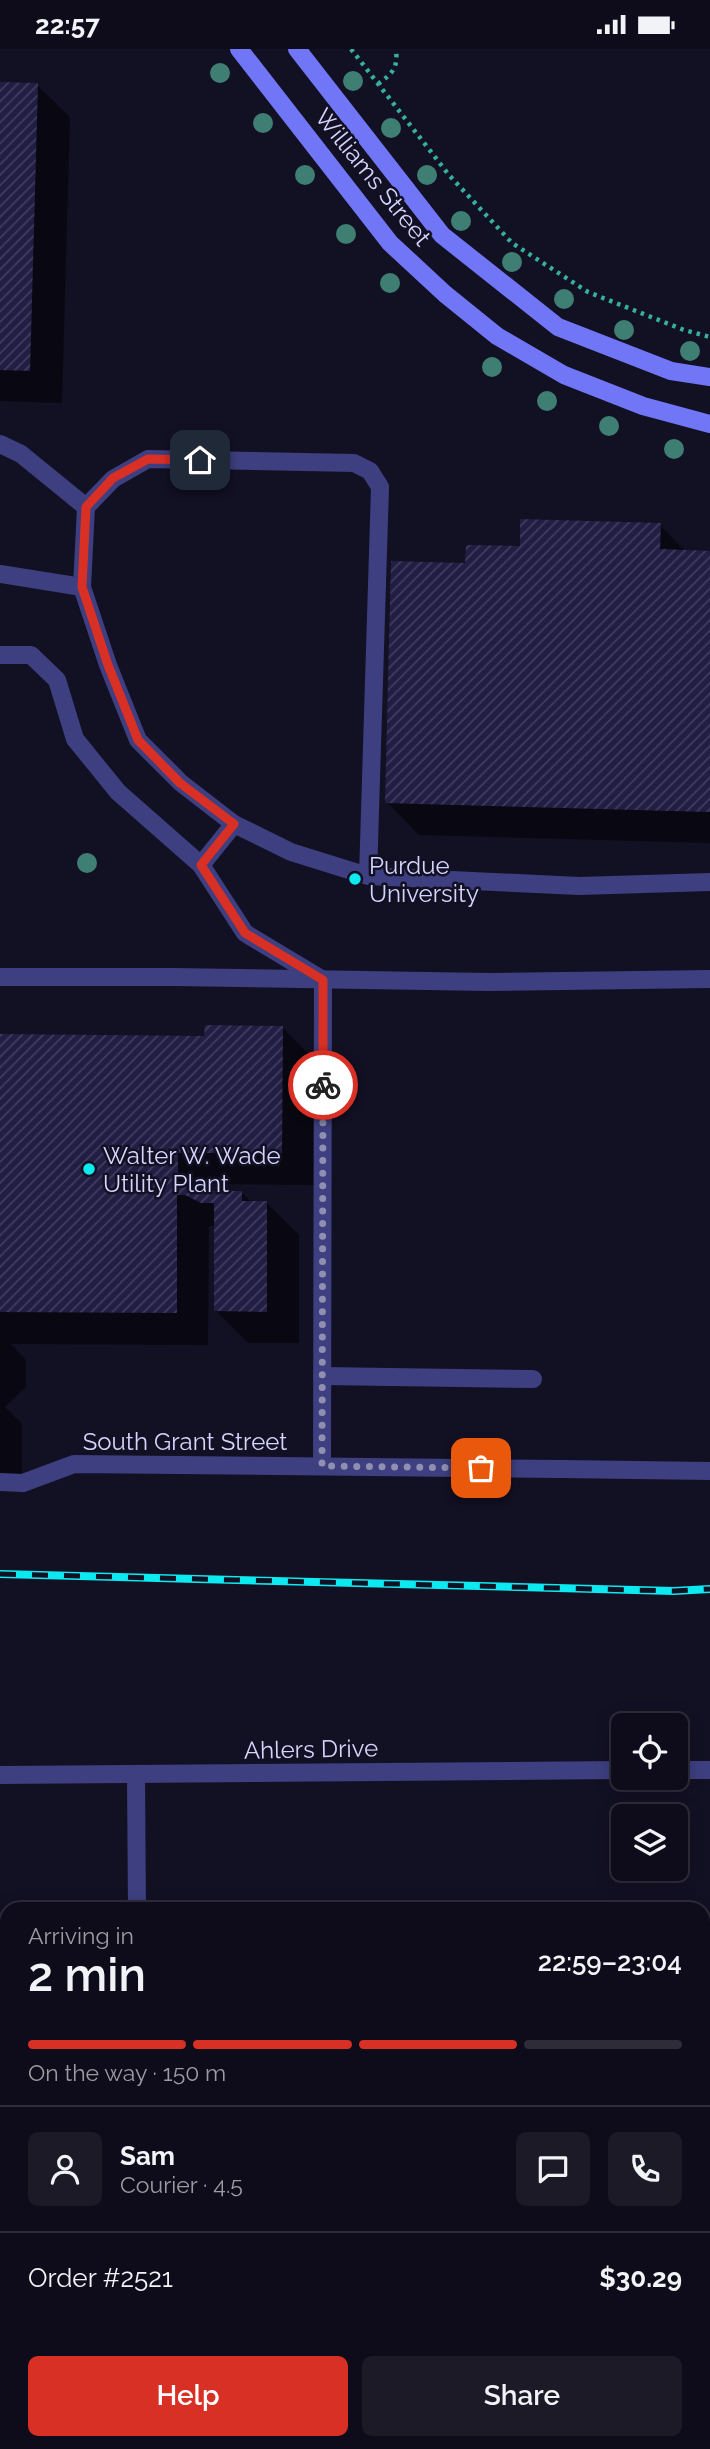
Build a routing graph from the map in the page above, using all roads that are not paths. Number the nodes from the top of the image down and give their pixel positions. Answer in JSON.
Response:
{"nodes":[{"id":1,"x":239,"y":49,"type":"edge"},
{"id":2,"x":297,"y":49,"type":"edge"},
{"id":3,"x":710,"y":377,"type":"edge"},
{"id":4,"x":710,"y":424,"type":"edge"},
{"id":5,"x":0,"y":443,"type":"edge"},
{"id":6,"x":86,"y":507,"type":"junction"},
{"id":7,"x":0,"y":574,"type":"edge"},
{"id":8,"x":82,"y":587,"type":"junction"},
{"id":9,"x":0,"y":655,"type":"edge"},
{"id":10,"x":234,"y":824,"type":"junction"},
{"id":11,"x":201,"y":865,"type":"junction"},
{"id":12,"x":368,"y":876,"type":"junction"},
{"id":13,"x":710,"y":882,"type":"edge"},
{"id":14,"x":0,"y":977,"type":"edge"},
{"id":15,"x":710,"y":979,"type":"edge"},
{"id":16,"x":323,"y":980,"type":"junction"},
{"id":17,"x":322,"y":1376,"type":"junction"},
{"id":18,"x":533,"y":1379,"type":"dead end"},
{"id":19,"x":322,"y":1466,"type":"junction"},
{"id":20,"x":710,"y":1471,"type":"edge"},
{"id":21,"x":0,"y":1482,"type":"edge"},
{"id":22,"x":611,"y":1770,"type":"edge"},
{"id":23,"x":688,"y":1770,"type":"edge"},
{"id":24,"x":710,"y":1770,"type":"edge"},
{"id":25,"x":0,"y":1775,"type":"edge"},
{"id":26,"x":136,"y":1776,"type":"junction"},
{"id":27,"x":137,"y":1902,"type":"edge"}],
"edges":[{"from":1,"to":4,"type":"main road","name":"Williams Street"},
{"from":2,"to":3,"type":"main road","name":"Williams Street"},
{"from":5,"to":6,"type":"street"},
{"from":6,"to":8,"type":"street"},
{"from":6,"to":12,"type":"street"},
{"from":7,"to":8,"type":"street"},
{"from":8,"to":10,"type":"street"},
{"from":9,"to":11,"type":"street"},
{"from":10,"to":11,"type":"street"},
{"from":10,"to":12,"type":"street"},
{"from":11,"to":16,"type":"street"},
{"from":12,"to":13,"type":"street"},
{"from":14,"to":16,"type":"street"},
{"from":15,"to":16,"type":"street"},
{"from":16,"to":17,"type":"street"},
{"from":17,"to":18,"type":"street"},
{"from":17,"to":19,"type":"street"},
{"from":19,"to":20,"type":"street","name":"South Grant Street"},
{"from":19,"to":21,"type":"street","name":"South Grant Street"},
{"from":22,"to":26,"type":"street","name":"Ahlers Drive"},
{"from":23,"to":24,"type":"street"},
{"from":25,"to":26,"type":"street","name":"Ahlers Drive"},
{"from":26,"to":27,"type":"street"}]}
